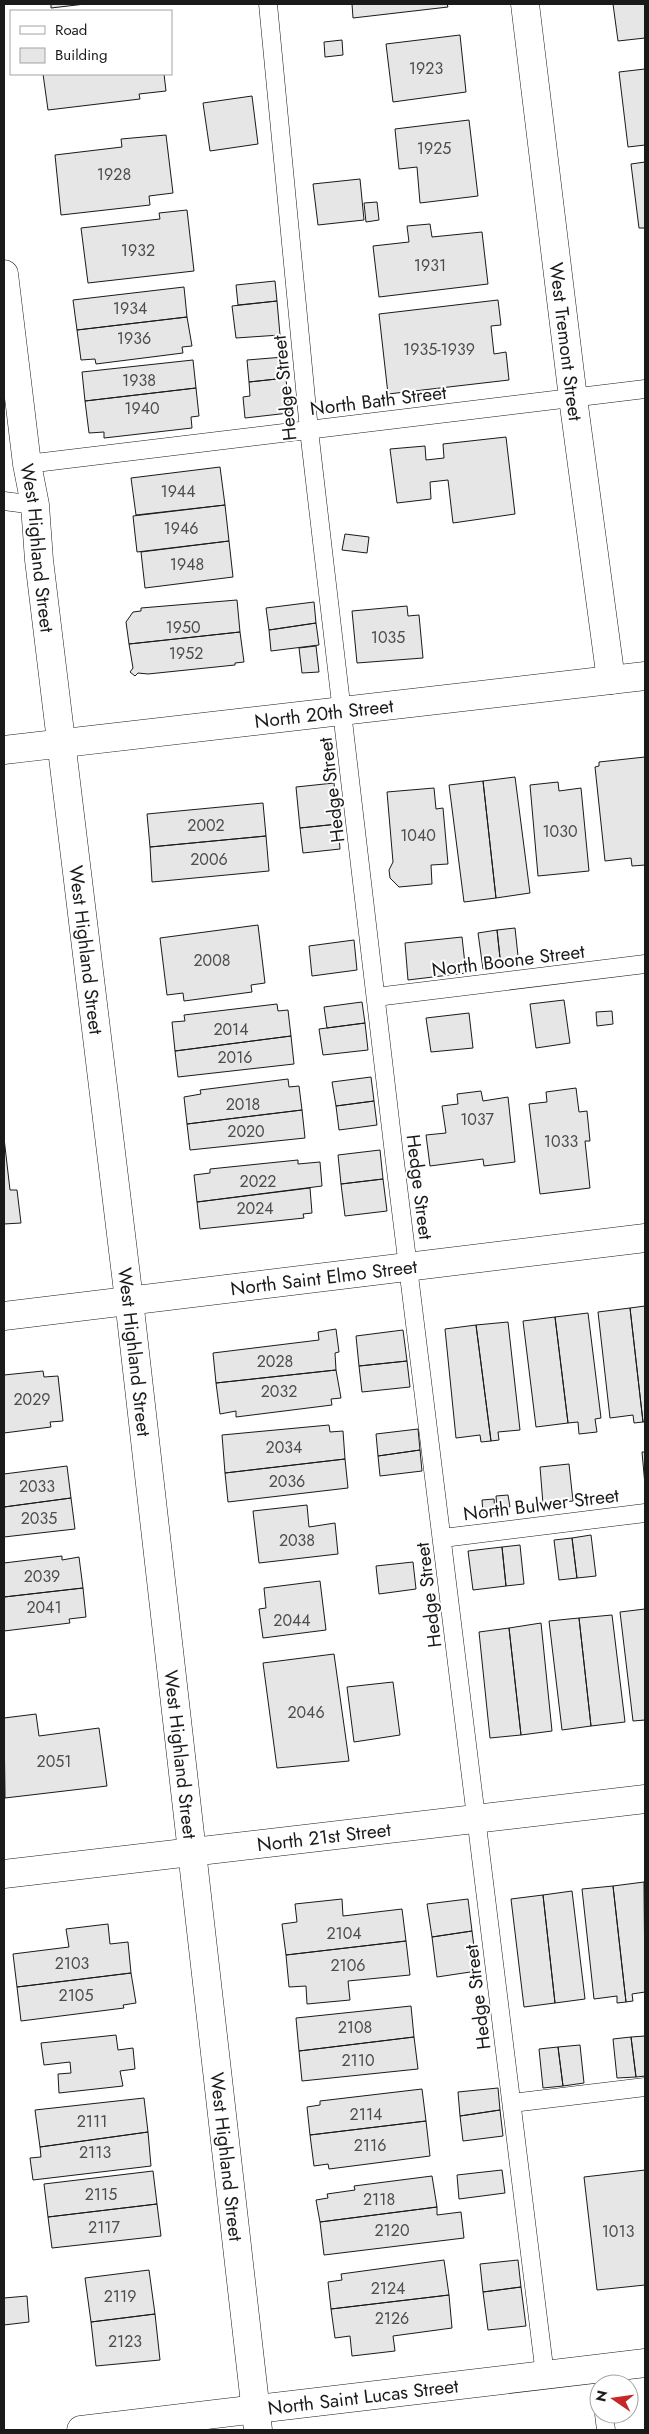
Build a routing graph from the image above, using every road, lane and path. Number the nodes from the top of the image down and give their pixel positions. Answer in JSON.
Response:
{"nodes":[{"id":1,"x":268,"y":4,"type":"edge"},
{"id":2,"x":525,"y":4,"type":"edge"},
{"id":3,"x":4,"y":274,"type":"edge"},
{"id":4,"x":645,"y":389,"type":"edge"},
{"id":5,"x":573,"y":398,"type":"junction"},
{"id":6,"x":309,"y":430,"type":"junction"},
{"id":7,"x":27,"y":464,"type":"junction"},
{"id":8,"x":4,"y":501,"type":"edge"},
{"id":9,"x":34,"y":505,"type":"junction"},
{"id":10,"x":645,"y":676,"type":"edge"},
{"id":11,"x":611,"y":680,"type":"junction"},
{"id":12,"x":343,"y":711,"type":"junction"},
{"id":13,"x":61,"y":743,"type":"junction"},
{"id":14,"x":4,"y":750,"type":"edge"},
{"id":15,"x":645,"y":964,"type":"edge"},
{"id":16,"x":376,"y":997,"type":"junction"},
{"id":17,"x":645,"y":1238,"type":"edge"},
{"id":18,"x":409,"y":1267,"type":"junction"},
{"id":19,"x":129,"y":1300,"type":"junction"},
{"id":20,"x":4,"y":1316,"type":"edge"},
{"id":21,"x":645,"y":1513,"type":"edge"},
{"id":22,"x":443,"y":1538,"type":"junction"},
{"id":23,"x":645,"y":1799,"type":"edge"},
{"id":24,"x":477,"y":1819,"type":"junction"},
{"id":25,"x":192,"y":1851,"type":"junction"},
{"id":26,"x":4,"y":1874,"type":"edge"},
{"id":27,"x":645,"y":2087,"type":"edge"},
{"id":28,"x":512,"y":2102,"type":"junction"},
{"id":29,"x":645,"y":2363,"type":"edge"},
{"id":30,"x":607,"y":2374,"type":"edge"},
{"id":31,"x":545,"y":2375,"type":"junction"},
{"id":32,"x":589,"y":2376,"type":"edge"},
{"id":33,"x":257,"y":2420,"type":"edge"},
{"id":34,"x":81,"y":2430,"type":"edge"}],
"edges":[{"from":1,"to":6,"type":"lane","name":"Hedge Street"},
{"from":2,"to":5,"type":"street","name":"West Tremont Street"},
{"from":3,"to":7,"type":"street","name":"West Highland Street"},
{"from":4,"to":5,"type":"lane","name":"North Bath Street"},
{"from":5,"to":6,"type":"lane","name":"North Bath Street"},
{"from":5,"to":11,"type":"street","name":"West Tremont Street"},
{"from":6,"to":7,"type":"lane","name":"North Bath Street"},
{"from":6,"to":12,"type":"lane","name":"Hedge Street"},
{"from":7,"to":9,"type":"street","name":"West Highland Street"},
{"from":8,"to":9,"type":"lane"},
{"from":9,"to":13,"type":"street","name":"West Highland Street"},
{"from":10,"to":11,"type":"street","name":"North 20th Street"},
{"from":11,"to":12,"type":"street","name":"North 20th Street"},
{"from":12,"to":13,"type":"street","name":"North 20th Street"},
{"from":12,"to":16,"type":"lane","name":"Hedge Street"},
{"from":13,"to":14,"type":"street","name":"North 20th Street"},
{"from":13,"to":19,"type":"street","name":"West Highland Street"},
{"from":15,"to":16,"type":"lane","name":"North Boone Street"},
{"from":16,"to":18,"type":"lane","name":"Hedge Street"},
{"from":17,"to":18,"type":"street","name":"North Saint Elmo Street"},
{"from":18,"to":19,"type":"street","name":"North Saint Elmo Street"},
{"from":18,"to":22,"type":"lane","name":"Hedge Street"},
{"from":19,"to":20,"type":"street","name":"North Saint Elmo Street"},
{"from":19,"to":25,"type":"street","name":"West Highland Street"},
{"from":21,"to":22,"type":"lane","name":"North Bulwer Street"},
{"from":22,"to":24,"type":"lane","name":"Hedge Street"},
{"from":23,"to":24,"type":"street","name":"North 21st Street"},
{"from":24,"to":25,"type":"street","name":"North 21st Street"},
{"from":24,"to":28,"type":"lane","name":"Hedge Street"},
{"from":25,"to":26,"type":"street","name":"North 21st Street"},
{"from":25,"to":33,"type":"street","name":"West Highland Street"},
{"from":27,"to":28,"type":"lane"},
{"from":28,"to":31,"type":"lane","name":"Hedge Street"},
{"from":29,"to":30,"type":"street","name":"North Saint Lucas Street"},
{"from":31,"to":32,"type":"street","name":"North Saint Lucas Street"},
{"from":31,"to":33,"type":"street","name":"North Saint Lucas Street"},
{"from":33,"to":34,"type":"street","name":"North Saint Lucas Street"}]}
